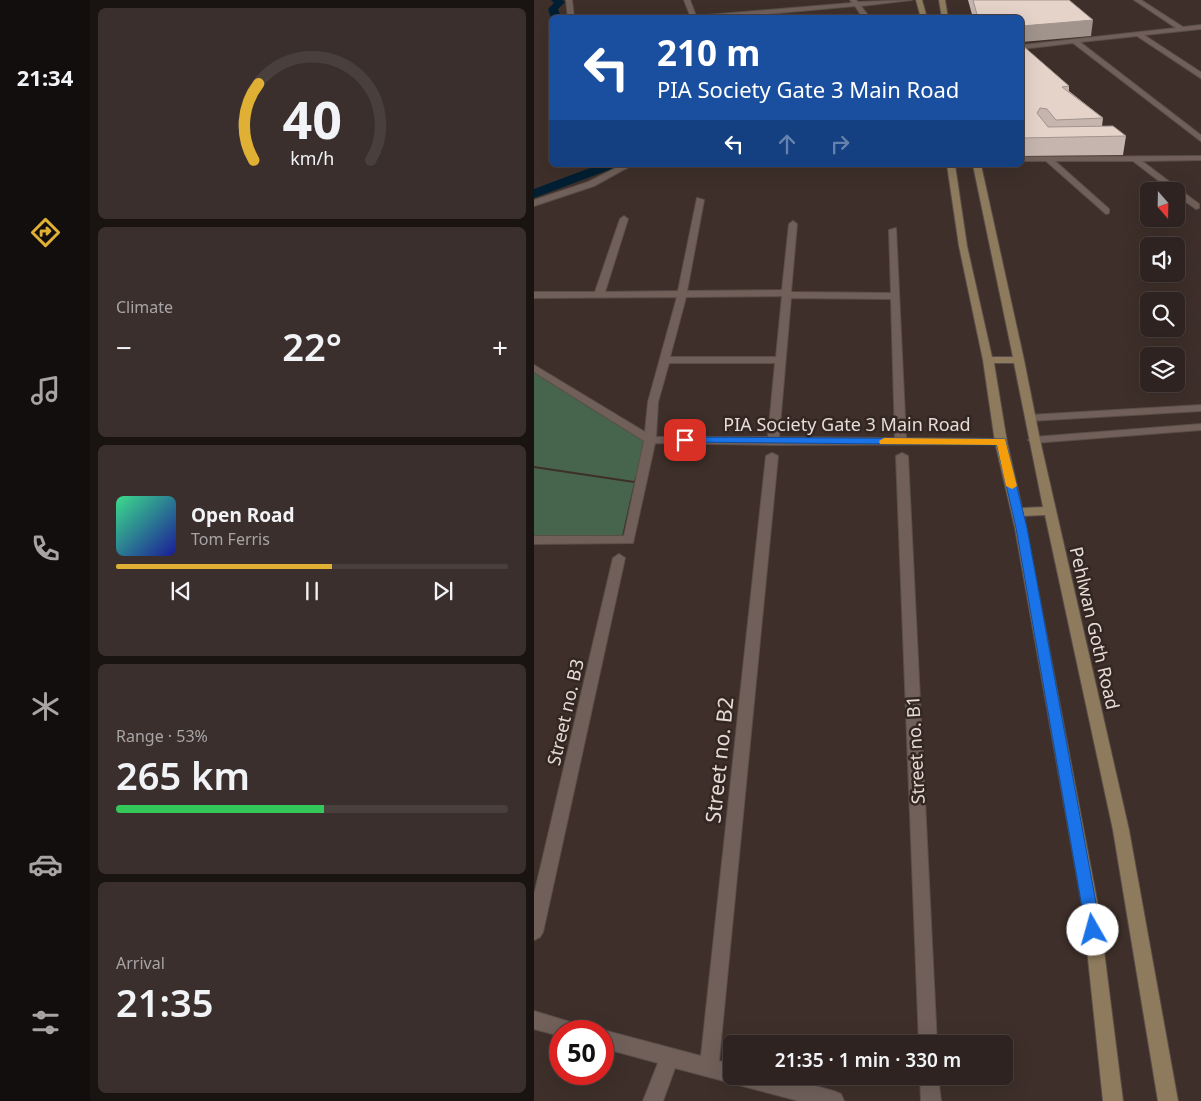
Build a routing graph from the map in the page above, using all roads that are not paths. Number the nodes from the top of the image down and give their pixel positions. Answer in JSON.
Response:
{"nodes":[{"id":1,"x":569,"y":0,"type":"edge"},
{"id":2,"x":687,"y":0,"type":"edge"},
{"id":3,"x":909,"y":0,"type":"edge"},
{"id":4,"x":919,"y":0,"type":"edge"},
{"id":5,"x":942,"y":0,"type":"edge"},
{"id":6,"x":1137,"y":0,"type":"edge"},
{"id":7,"x":855,"y":2,"type":"edge"},
{"id":8,"x":770,"y":9,"type":"junction"},
{"id":9,"x":571,"y":15,"type":"edge"},
{"id":10,"x":693,"y":15,"type":"edge"},
{"id":11,"x":719,"y":15,"type":"edge"},
{"id":12,"x":775,"y":15,"type":"edge"},
{"id":13,"x":865,"y":15,"type":"edge"},
{"id":14,"x":923,"y":15,"type":"edge"},
{"id":15,"x":944,"y":15,"type":"edge"},
{"id":16,"x":1201,"y":27,"type":"edge"},
{"id":17,"x":1182,"y":29,"type":"junction"},
{"id":18,"x":1097,"y":32,"type":"dead end"},
{"id":19,"x":1138,"y":34,"type":"junction"},
{"id":20,"x":1105,"y":38,"type":"junction"},
{"id":21,"x":1074,"y":41,"type":"junction"},
{"id":22,"x":1024,"y":48,"type":"edge"},
{"id":23,"x":1201,"y":77,"type":"edge"},
{"id":24,"x":1201,"y":140,"type":"edge"},
{"id":25,"x":1134,"y":158,"type":"junction"},
{"id":26,"x":1201,"y":158,"type":"edge"},
{"id":27,"x":1048,"y":159,"type":"junction"},
{"id":28,"x":1024,"y":160,"type":"edge"},
{"id":29,"x":624,"y":167,"type":"edge"},
{"id":30,"x":950,"y":167,"type":"edge"},
{"id":31,"x":977,"y":167,"type":"edge"},
{"id":32,"x":700,"y":200,"type":"dead end"},
{"id":33,"x":534,"y":203,"type":"edge"},
{"id":34,"x":1196,"y":206,"type":"dead end"},
{"id":35,"x":1106,"y":211,"type":"dead end"},
{"id":36,"x":624,"y":219,"type":"dead end"},
{"id":37,"x":793,"y":224,"type":"dead end"},
{"id":38,"x":893,"y":230,"type":"dead end"},
{"id":39,"x":599,"y":294,"type":"junction"},
{"id":40,"x":682,"y":294,"type":"junction"},
{"id":41,"x":787,"y":294,"type":"junction"},
{"id":42,"x":534,"y":295,"type":"edge"},
{"id":43,"x":895,"y":296,"type":"junction"},
{"id":44,"x":665,"y":360,"type":"junction"},
{"id":45,"x":780,"y":360,"type":"junction"},
{"id":46,"x":988,"y":360,"type":"junction"},
{"id":47,"x":1019,"y":360,"type":"junction"},
{"id":48,"x":534,"y":368,"type":"edge"},
{"id":49,"x":1201,"y":408,"type":"edge"},
{"id":50,"x":1030,"y":418,"type":"junction"},
{"id":51,"x":1201,"y":428,"type":"edge"},
{"id":52,"x":650,"y":440,"type":"junction"},
{"id":53,"x":1034,"y":440,"type":"junction"},
{"id":54,"x":1001,"y":442,"type":"junction"},
{"id":55,"x":773,"y":449,"type":"junction"},
{"id":56,"x":902,"y":449,"type":"junction"},
{"id":57,"x":1050,"y":511,"type":"junction"},
{"id":58,"x":1018,"y":512,"type":"junction"},
{"id":59,"x":534,"y":540,"type":"edge"},
{"id":60,"x":619,"y":558,"type":"dead end"},
{"id":61,"x":534,"y":932,"type":"edge"},
{"id":62,"x":534,"y":1020,"type":"edge"},
{"id":63,"x":549,"y":1024,"type":"edge"},
{"id":64,"x":928,"y":1035,"type":"edge"},
{"id":65,"x":614,"y":1042,"type":"edge"},
{"id":66,"x":670,"y":1058,"type":"junction"},
{"id":67,"x":709,"y":1068,"type":"junction"},
{"id":68,"x":723,"y":1072,"type":"edge"},
{"id":69,"x":775,"y":1085,"type":"edge"},
{"id":70,"x":930,"y":1085,"type":"edge"},
{"id":71,"x":653,"y":1101,"type":"edge"},
{"id":72,"x":834,"y":1101,"type":"edge"},
{"id":73,"x":930,"y":1101,"type":"edge"},
{"id":74,"x":1113,"y":1101,"type":"edge"},
{"id":75,"x":1168,"y":1101,"type":"edge"}],
"edges":[{"from":1,"to":9,"type":"street"},
{"from":2,"to":10,"type":"street"},
{"from":3,"to":7,"type":"street"},
{"from":4,"to":14,"type":"main road"},
{"from":5,"to":15,"type":"main road"},
{"from":6,"to":17,"type":"street"},
{"from":7,"to":8,"type":"street"},
{"from":7,"to":13,"type":"street"},
{"from":8,"to":11,"type":"street"},
{"from":8,"to":12,"type":"street"},
{"from":16,"to":17,"type":"street"},
{"from":17,"to":19,"type":"street"},
{"from":18,"to":20,"type":"street"},
{"from":19,"to":20,"type":"street"},
{"from":19,"to":23,"type":"street"},
{"from":20,"to":21,"type":"street"},
{"from":21,"to":22,"type":"street"},
{"from":21,"to":24,"type":"street"},
{"from":25,"to":26,"type":"street"},
{"from":25,"to":27,"type":"street"},
{"from":25,"to":34,"type":"street"},
{"from":27,"to":28,"type":"street"},
{"from":27,"to":35,"type":"street"},
{"from":29,"to":33,"type":"street"},
{"from":30,"to":46,"type":"main road"},
{"from":31,"to":47,"type":"main road","name":"Pehlwan Goth Road"},
{"from":32,"to":40,"type":"street"},
{"from":36,"to":39,"type":"street"},
{"from":37,"to":41,"type":"street","name":"Street no. B2"},
{"from":38,"to":43,"type":"street","name":"Street no. B1"},
{"from":39,"to":40,"type":"street"},
{"from":39,"to":42,"type":"street"},
{"from":40,"to":41,"type":"street"},
{"from":40,"to":44,"type":"street"},
{"from":41,"to":43,"type":"street"},
{"from":41,"to":45,"type":"street","name":"Street no. B2"},
{"from":43,"to":56,"type":"street","name":"Street no. B1"},
{"from":44,"to":45,"type":"street"},
{"from":44,"to":52,"type":"street"},
{"from":45,"to":55,"type":"street","name":"Street no. B2"},
{"from":46,"to":47,"type":"main road"},
{"from":46,"to":54,"type":"main road"},
{"from":47,"to":50,"type":"main road","name":"Pehlwan Goth Road"},
{"from":48,"to":52,"type":"street"},
{"from":49,"to":50,"type":"street"},
{"from":50,"to":53,"type":"main road","name":"Pehlwan Goth Road"},
{"from":51,"to":53,"type":"street"},
{"from":52,"to":55,"type":"street","name":"PIA Society Gate 3 Main Road"},
{"from":52,"to":59,"type":"street"},
{"from":53,"to":57,"type":"main road","name":"Pehlwan Goth Road"},
{"from":54,"to":56,"type":"street","name":"PIA Society Gate 3 Main Road"},
{"from":54,"to":58,"type":"main road"},
{"from":55,"to":56,"type":"street","name":"PIA Society Gate 3 Main Road"},
{"from":55,"to":67,"type":"street","name":"Street no. B2"},
{"from":56,"to":64,"type":"street","name":"Street no. B1"},
{"from":57,"to":58,"type":"main road"},
{"from":57,"to":75,"type":"main road","name":"Pehlwan Goth Road"},
{"from":58,"to":74,"type":"main road"},
{"from":60,"to":61,"type":"street","name":"Street no. B3"},
{"from":62,"to":63,"type":"street"},
{"from":65,"to":66,"type":"street"},
{"from":66,"to":67,"type":"street"},
{"from":66,"to":71,"type":"street"},
{"from":67,"to":68,"type":"street"},
{"from":69,"to":72,"type":"street"},
{"from":70,"to":73,"type":"street"}]}
